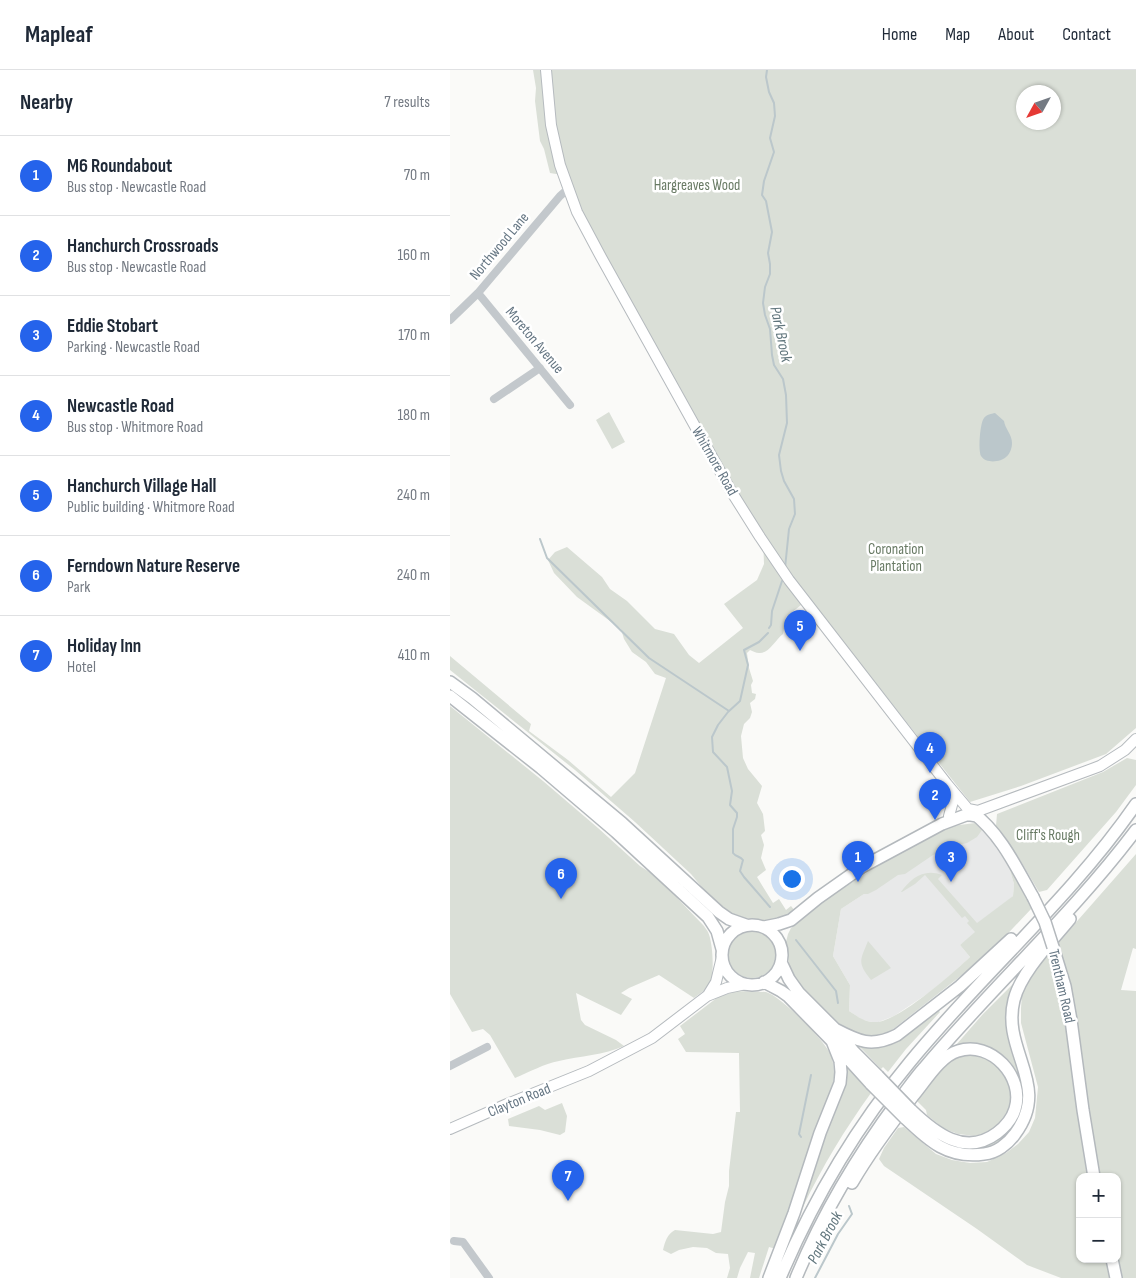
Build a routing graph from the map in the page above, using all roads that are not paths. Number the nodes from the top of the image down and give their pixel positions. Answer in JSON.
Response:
{"nodes":[{"id":1,"x":546,"y":70,"type":"edge"},
{"id":2,"x":568,"y":189,"type":"junction"},
{"id":3,"x":478,"y":293,"type":"junction"},
{"id":4,"x":450,"y":320,"type":"edge"},
{"id":5,"x":540,"y":368,"type":"junction"},
{"id":6,"x":494,"y":399,"type":"dead end"},
{"id":7,"x":570,"y":405,"type":"dead end"},
{"id":8,"x":450,"y":682,"type":"edge"},
{"id":9,"x":450,"y":696,"type":"edge"},
{"id":10,"x":1135,"y":741,"type":"edge"},
{"id":11,"x":955,"y":794,"type":"junction"},
{"id":12,"x":1136,"y":804,"type":"edge"},
{"id":13,"x":973,"y":813,"type":"junction"},
{"id":14,"x":949,"y":816,"type":"junction"},
{"id":15,"x":1126,"y":818,"type":"junction"},
{"id":16,"x":933,"y":829,"type":"junction"},
{"id":17,"x":1136,"y":830,"type":"edge"},
{"id":18,"x":1136,"y":838,"type":"edge"},
{"id":19,"x":791,"y":920,"type":"junction"},
{"id":20,"x":746,"y":925,"type":"junction"},
{"id":21,"x":764,"y":927,"type":"junction"},
{"id":22,"x":780,"y":945,"type":"junction"},
{"id":23,"x":722,"y":953,"type":"junction"},
{"id":24,"x":781,"y":962,"type":"junction"},
{"id":25,"x":764,"y":982,"type":"junction"},
{"id":26,"x":746,"y":984,"type":"junction"},
{"id":27,"x":707,"y":996,"type":"junction"},
{"id":28,"x":834,"y":1029,"type":"junction"},
{"id":29,"x":832,"y":1041,"type":"junction"},
{"id":30,"x":487,"y":1047,"type":"dead end"},
{"id":31,"x":450,"y":1066,"type":"edge"},
{"id":32,"x":874,"y":1080,"type":"junction"},
{"id":33,"x":908,"y":1114,"type":"junction"},
{"id":34,"x":450,"y":1129,"type":"edge"},
{"id":35,"x":1093,"y":1173,"type":"edge"},
{"id":36,"x":454,"y":1241,"type":"dead end"},
{"id":37,"x":1113,"y":1263,"type":"edge"},
{"id":38,"x":489,"y":1278,"type":"edge"},
{"id":39,"x":769,"y":1278,"type":"edge"},
{"id":40,"x":780,"y":1278,"type":"edge"},
{"id":41,"x":796,"y":1278,"type":"edge"},
{"id":42,"x":804,"y":1278,"type":"edge"},
{"id":43,"x":1116,"y":1278,"type":"edge"}],
"edges":[{"from":1,"to":2,"type":"main road","name":"Whitmore Road"},
{"from":2,"to":3,"type":"street","name":"Northwood Lane"},
{"from":2,"to":11,"type":"main road","name":"Whitmore Road"},
{"from":3,"to":4,"type":"street","name":"Northwood Lane"},
{"from":3,"to":5,"type":"street","name":"Moreton Avenue"},
{"from":5,"to":6,"type":"street"},
{"from":5,"to":7,"type":"street","name":"Moreton Avenue"},
{"from":8,"to":20,"type":"highway"},
{"from":9,"to":23,"type":"highway"},
{"from":10,"to":13,"type":"main road"},
{"from":11,"to":13,"type":"main road","name":"Whitmore Road"},
{"from":11,"to":14,"type":"main road"},
{"from":12,"to":15,"type":"highway"},
{"from":13,"to":14,"type":"highway"},
{"from":13,"to":16,"type":"highway"},
{"from":13,"to":35,"type":"highway","name":"Trentham Road","bridge":true},
{"from":14,"to":16,"type":"highway"},
{"from":15,"to":28,"type":"highway"},
{"from":15,"to":40,"type":"highway"},
{"from":16,"to":19,"type":"highway"},
{"from":17,"to":41,"type":"highway"},
{"from":18,"to":33,"type":"highway"},
{"from":19,"to":21,"type":"highway"},
{"from":19,"to":22,"type":"highway"},
{"from":20,"to":21,"type":"highway"},
{"from":20,"to":23,"type":"highway"},
{"from":21,"to":22,"type":"highway"},
{"from":22,"to":24,"type":"highway"},
{"from":23,"to":26,"type":"highway"},
{"from":23,"to":27,"type":"main road"},
{"from":24,"to":25,"type":"highway"},
{"from":24,"to":28,"type":"highway"},
{"from":25,"to":26,"type":"highway"},
{"from":25,"to":29,"type":"highway"},
{"from":26,"to":27,"type":"main road"},
{"from":27,"to":34,"type":"main road","name":"Clayton Road"},
{"from":28,"to":32,"type":"highway"},
{"from":29,"to":32,"type":"highway"},
{"from":29,"to":39,"type":"highway"},
{"from":30,"to":31,"type":"street"},
{"from":32,"to":33,"type":"highway","bridge":true},
{"from":33,"to":42,"type":"highway"},
{"from":36,"to":38,"type":"street"},
{"from":37,"to":43,"type":"highway"}]}
